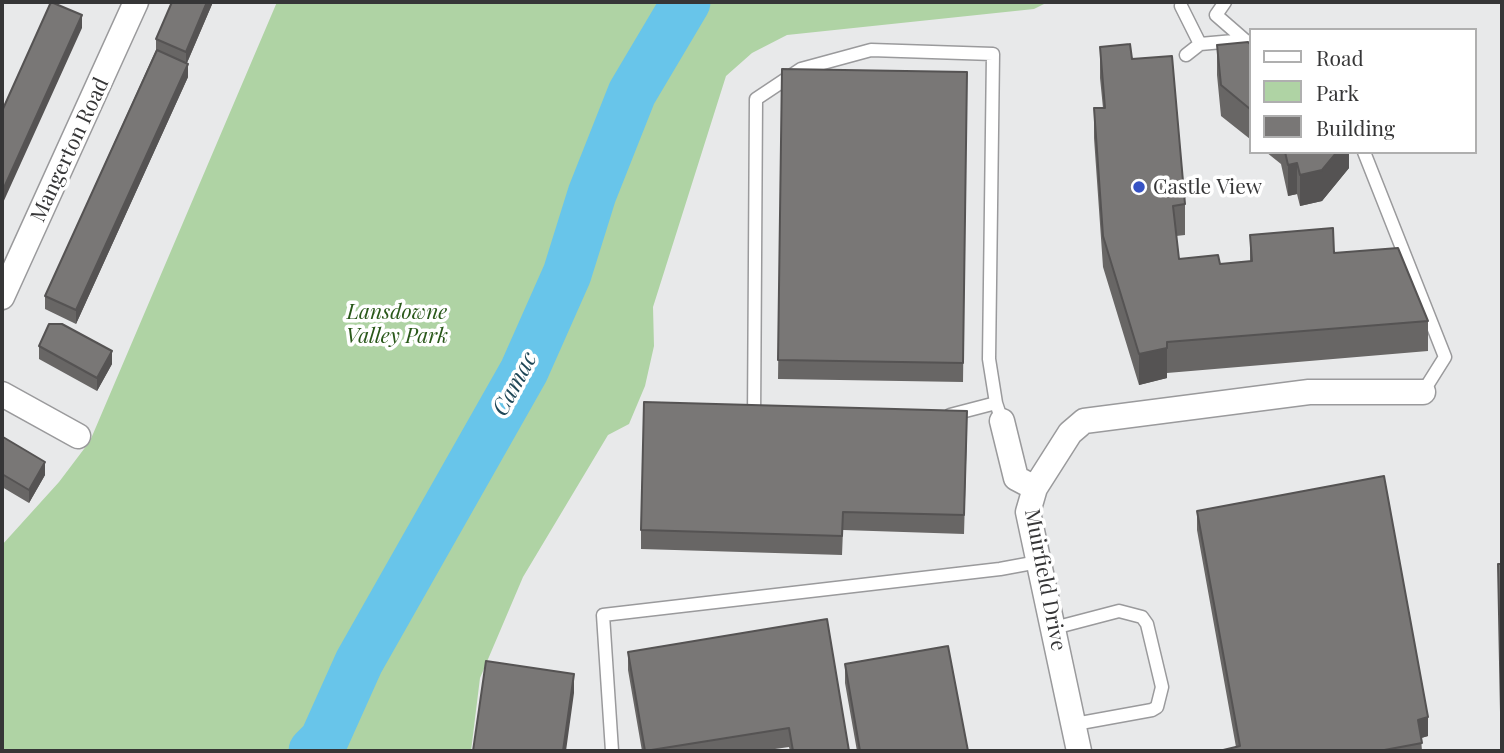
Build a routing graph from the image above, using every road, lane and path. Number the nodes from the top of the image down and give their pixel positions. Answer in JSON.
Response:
{"nodes":[{"id":1,"x":136,"y":2,"type":"edge"},
{"id":2,"x":1225,"y":2,"type":"edge"},
{"id":3,"x":1181,"y":6,"type":"dead end"},
{"id":4,"x":1248,"y":42,"type":"edge"},
{"id":5,"x":1200,"y":44,"type":"junction"},
{"id":6,"x":1186,"y":55,"type":"dead end"},
{"id":7,"x":1365,"y":154,"type":"edge"},
{"id":8,"x":2,"y":297,"type":"edge"},
{"id":9,"x":1423,"y":392,"type":"joint"},
{"id":10,"x":2,"y":394,"type":"edge"},
{"id":11,"x":999,"y":412,"type":"junction"},
{"id":12,"x":939,"y":419,"type":"edge"},
{"id":13,"x":767,"y":422,"type":"edge"},
{"id":14,"x":78,"y":436,"type":"dead end"},
{"id":15,"x":1035,"y":488,"type":"junction"},
{"id":16,"x":1038,"y":562,"type":"junction"},
{"id":17,"x":1054,"y":628,"type":"junction"},
{"id":18,"x":1075,"y":724,"type":"junction"},
{"id":19,"x":612,"y":751,"type":"edge"},
{"id":20,"x":1080,"y":751,"type":"edge"}],
"edges":[{"from":1,"to":8,"type":"street","name":"Mangerton Road"},
{"from":2,"to":4,"type":"lane"},
{"from":3,"to":5,"type":"lane"},
{"from":4,"to":5,"type":"lane"},
{"from":5,"to":6,"type":"lane"},
{"from":7,"to":9,"type":"lane"},
{"from":9,"to":15,"type":"street"},
{"from":10,"to":14,"type":"street"},
{"from":11,"to":12,"type":"lane"},
{"from":11,"to":13,"type":"lane"},
{"from":11,"to":15,"type":"street","name":"Muirfield Drive"},
{"from":15,"to":16,"type":"street","name":"Muirfield Drive"},
{"from":16,"to":17,"type":"street","name":"Muirfield Drive"},
{"from":16,"to":19,"type":"lane"},
{"from":17,"to":18,"type":"street","name":"Muirfield Drive"},
{"from":17,"to":18,"type":"lane"},
{"from":18,"to":20,"type":"street","name":"Muirfield Drive"}]}
